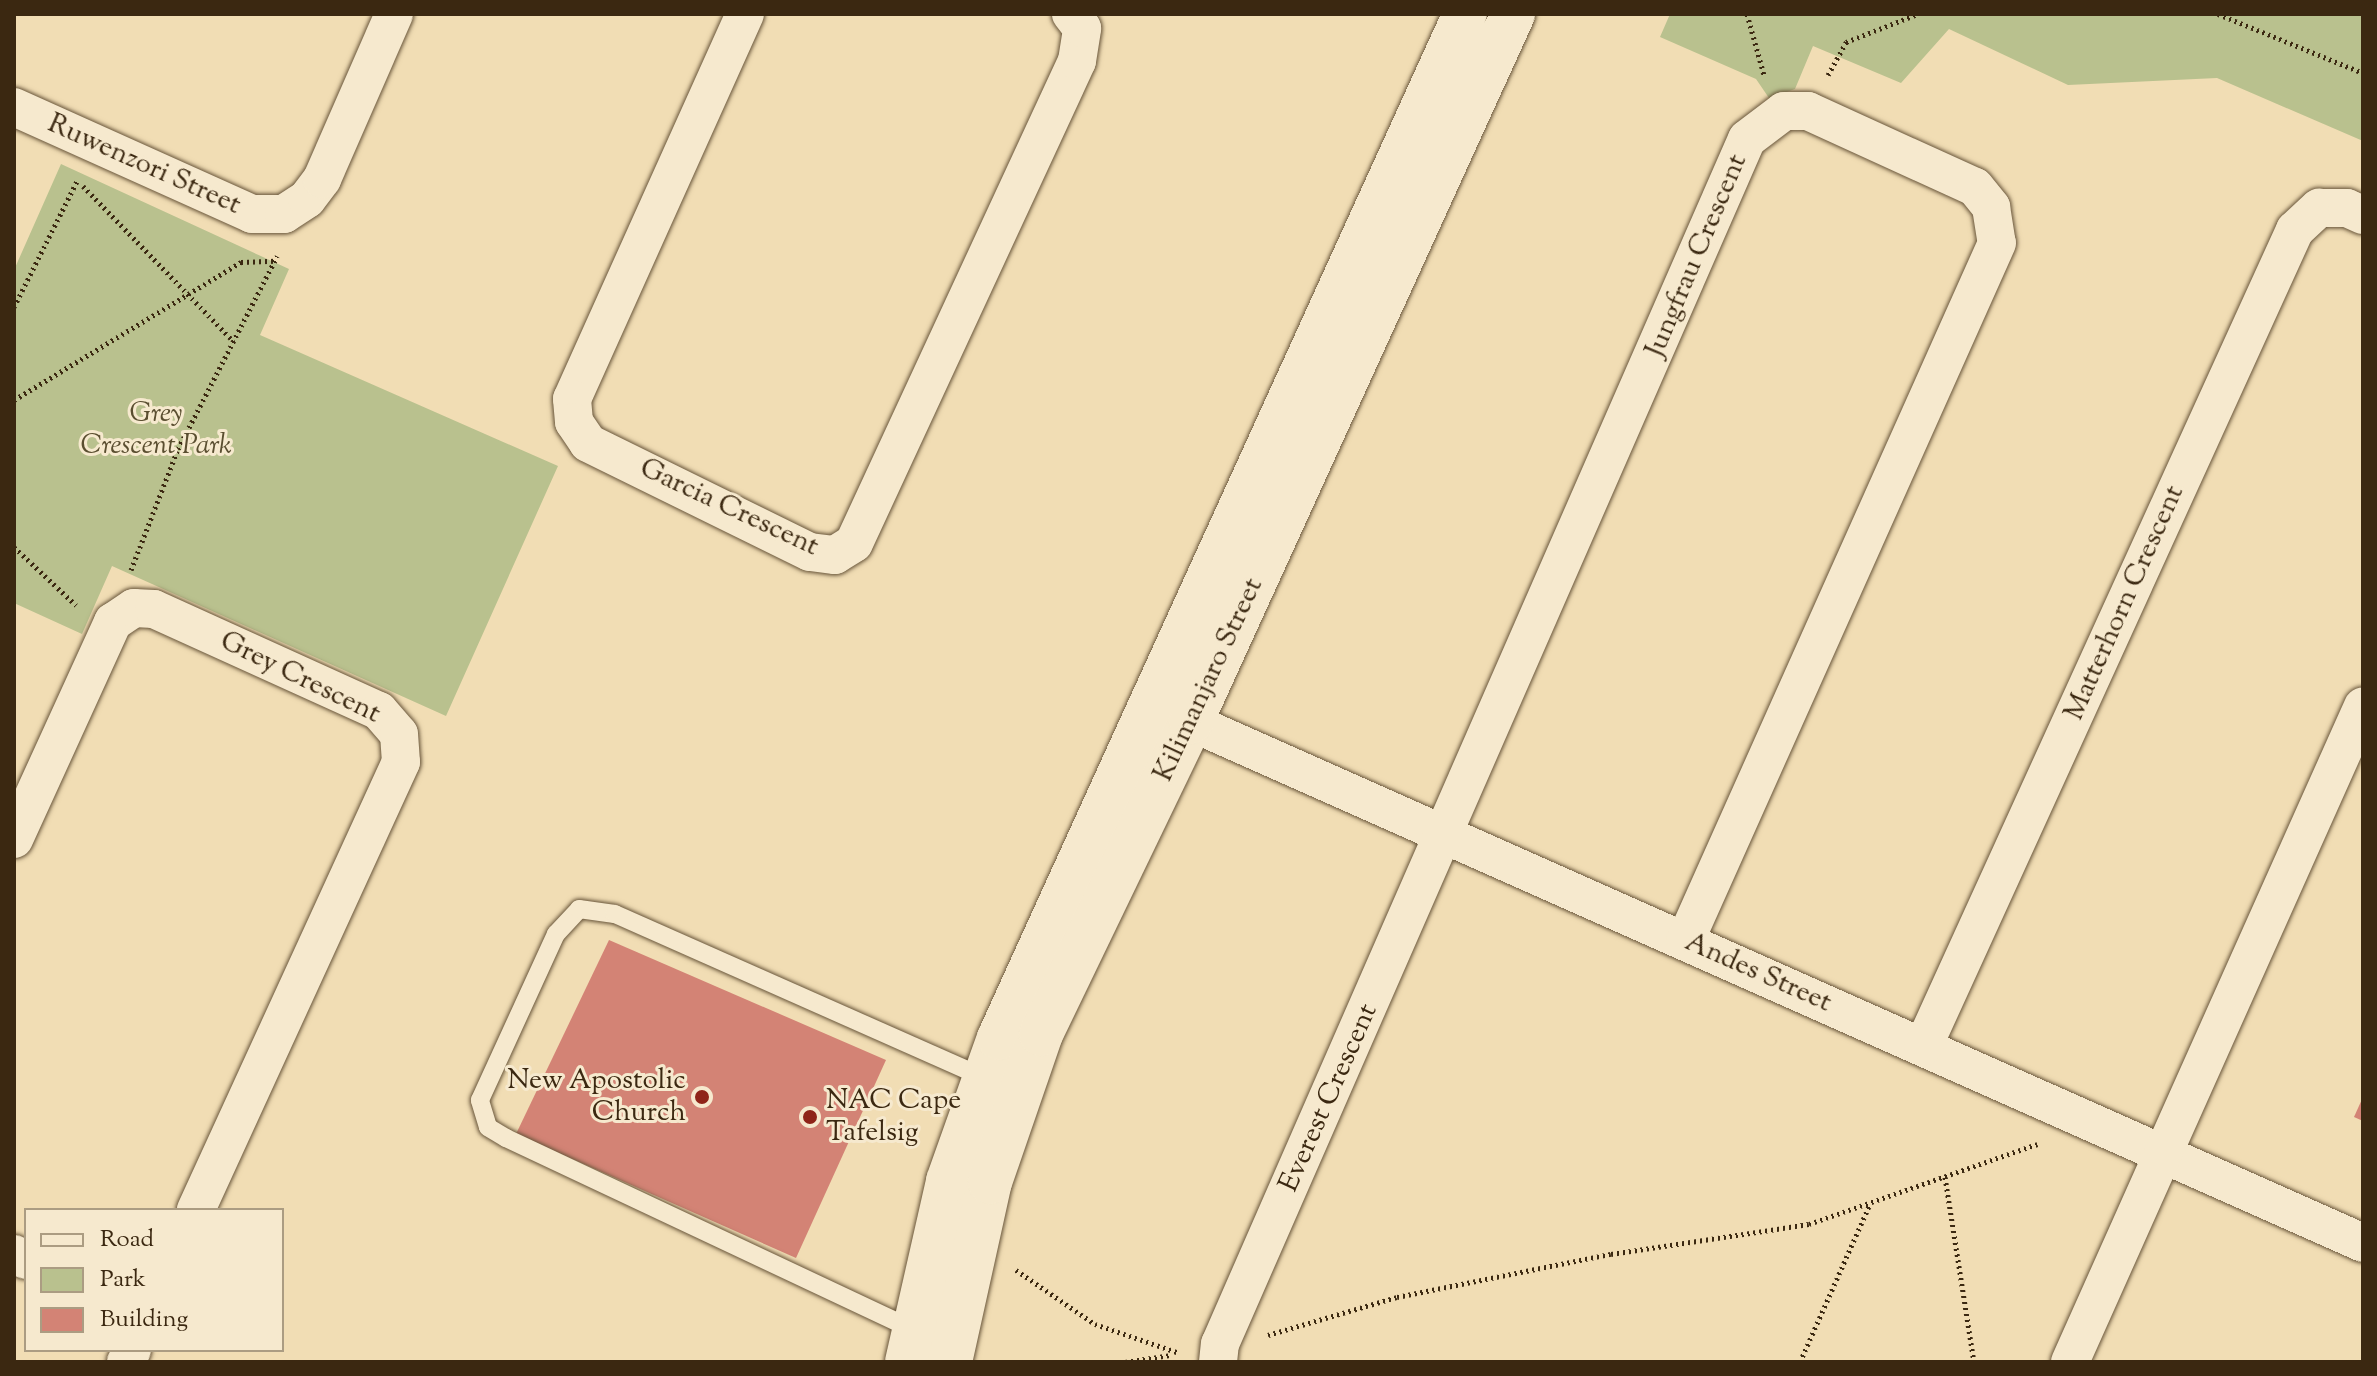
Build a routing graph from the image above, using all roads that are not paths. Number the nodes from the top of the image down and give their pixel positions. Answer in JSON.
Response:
{"nodes":[{"id":1,"x":394,"y":14,"type":"edge"},
{"id":2,"x":745,"y":14,"type":"edge"},
{"id":3,"x":1071,"y":14,"type":"edge"},
{"id":4,"x":1465,"y":14,"type":"edge"},
{"id":5,"x":1513,"y":14,"type":"edge"},
{"id":6,"x":14,"y":107,"type":"edge"},
{"id":7,"x":2363,"y":215,"type":"edge"},
{"id":8,"x":2363,"y":706,"type":"edge"},
{"id":9,"x":1172,"y":713,"type":"junction"},
{"id":10,"x":1446,"y":836,"type":"junction"},
{"id":11,"x":14,"y":839,"type":"edge"},
{"id":12,"x":1685,"y":941,"type":"junction"},
{"id":13,"x":1923,"y":1047,"type":"junction"},
{"id":14,"x":985,"y":1078,"type":"junction"},
{"id":15,"x":2162,"y":1153,"type":"junction"},
{"id":16,"x":197,"y":1208,"type":"edge"},
{"id":17,"x":2363,"y":1243,"type":"edge"},
{"id":18,"x":910,"y":1345,"type":"edge"},
{"id":19,"x":1205,"y":1356,"type":"edge"},
{"id":20,"x":950,"y":1362,"type":"edge"},
{"id":21,"x":2070,"y":1362,"type":"edge"}],
"edges":[{"from":1,"to":6,"type":"street","name":"Ruwenzori Street"},
{"from":2,"to":3,"type":"street","name":"Garcia Crescent"},
{"from":4,"to":9,"type":"street","name":"Kilimanjaro Street"},
{"from":5,"to":9,"type":"street","name":"Kilimanjaro Street"},
{"from":7,"to":13,"type":"street","name":"Matterhorn Crescent"},
{"from":8,"to":15,"type":"street"},
{"from":9,"to":10,"type":"street","name":"Andes Street"},
{"from":9,"to":14,"type":"street","name":"Kilimanjaro Street"},
{"from":9,"to":20,"type":"street","name":"Kilimanjaro Street"},
{"from":10,"to":12,"type":"street","name":"Andes Street"},
{"from":10,"to":12,"type":"street","name":"Jungfrau Crescent"},
{"from":10,"to":19,"type":"street","name":"Everest Crescent"},
{"from":11,"to":16,"type":"street","name":"Grey Crescent"},
{"from":12,"to":13,"type":"street","name":"Andes Street"},
{"from":13,"to":15,"type":"street","name":"Andes Street"},
{"from":14,"to":18,"type":"street","name":"Kilimanjaro Street"},
{"from":14,"to":18,"type":"lane"},
{"from":15,"to":17,"type":"street","name":"Andes Street"},
{"from":15,"to":21,"type":"street"}]}
